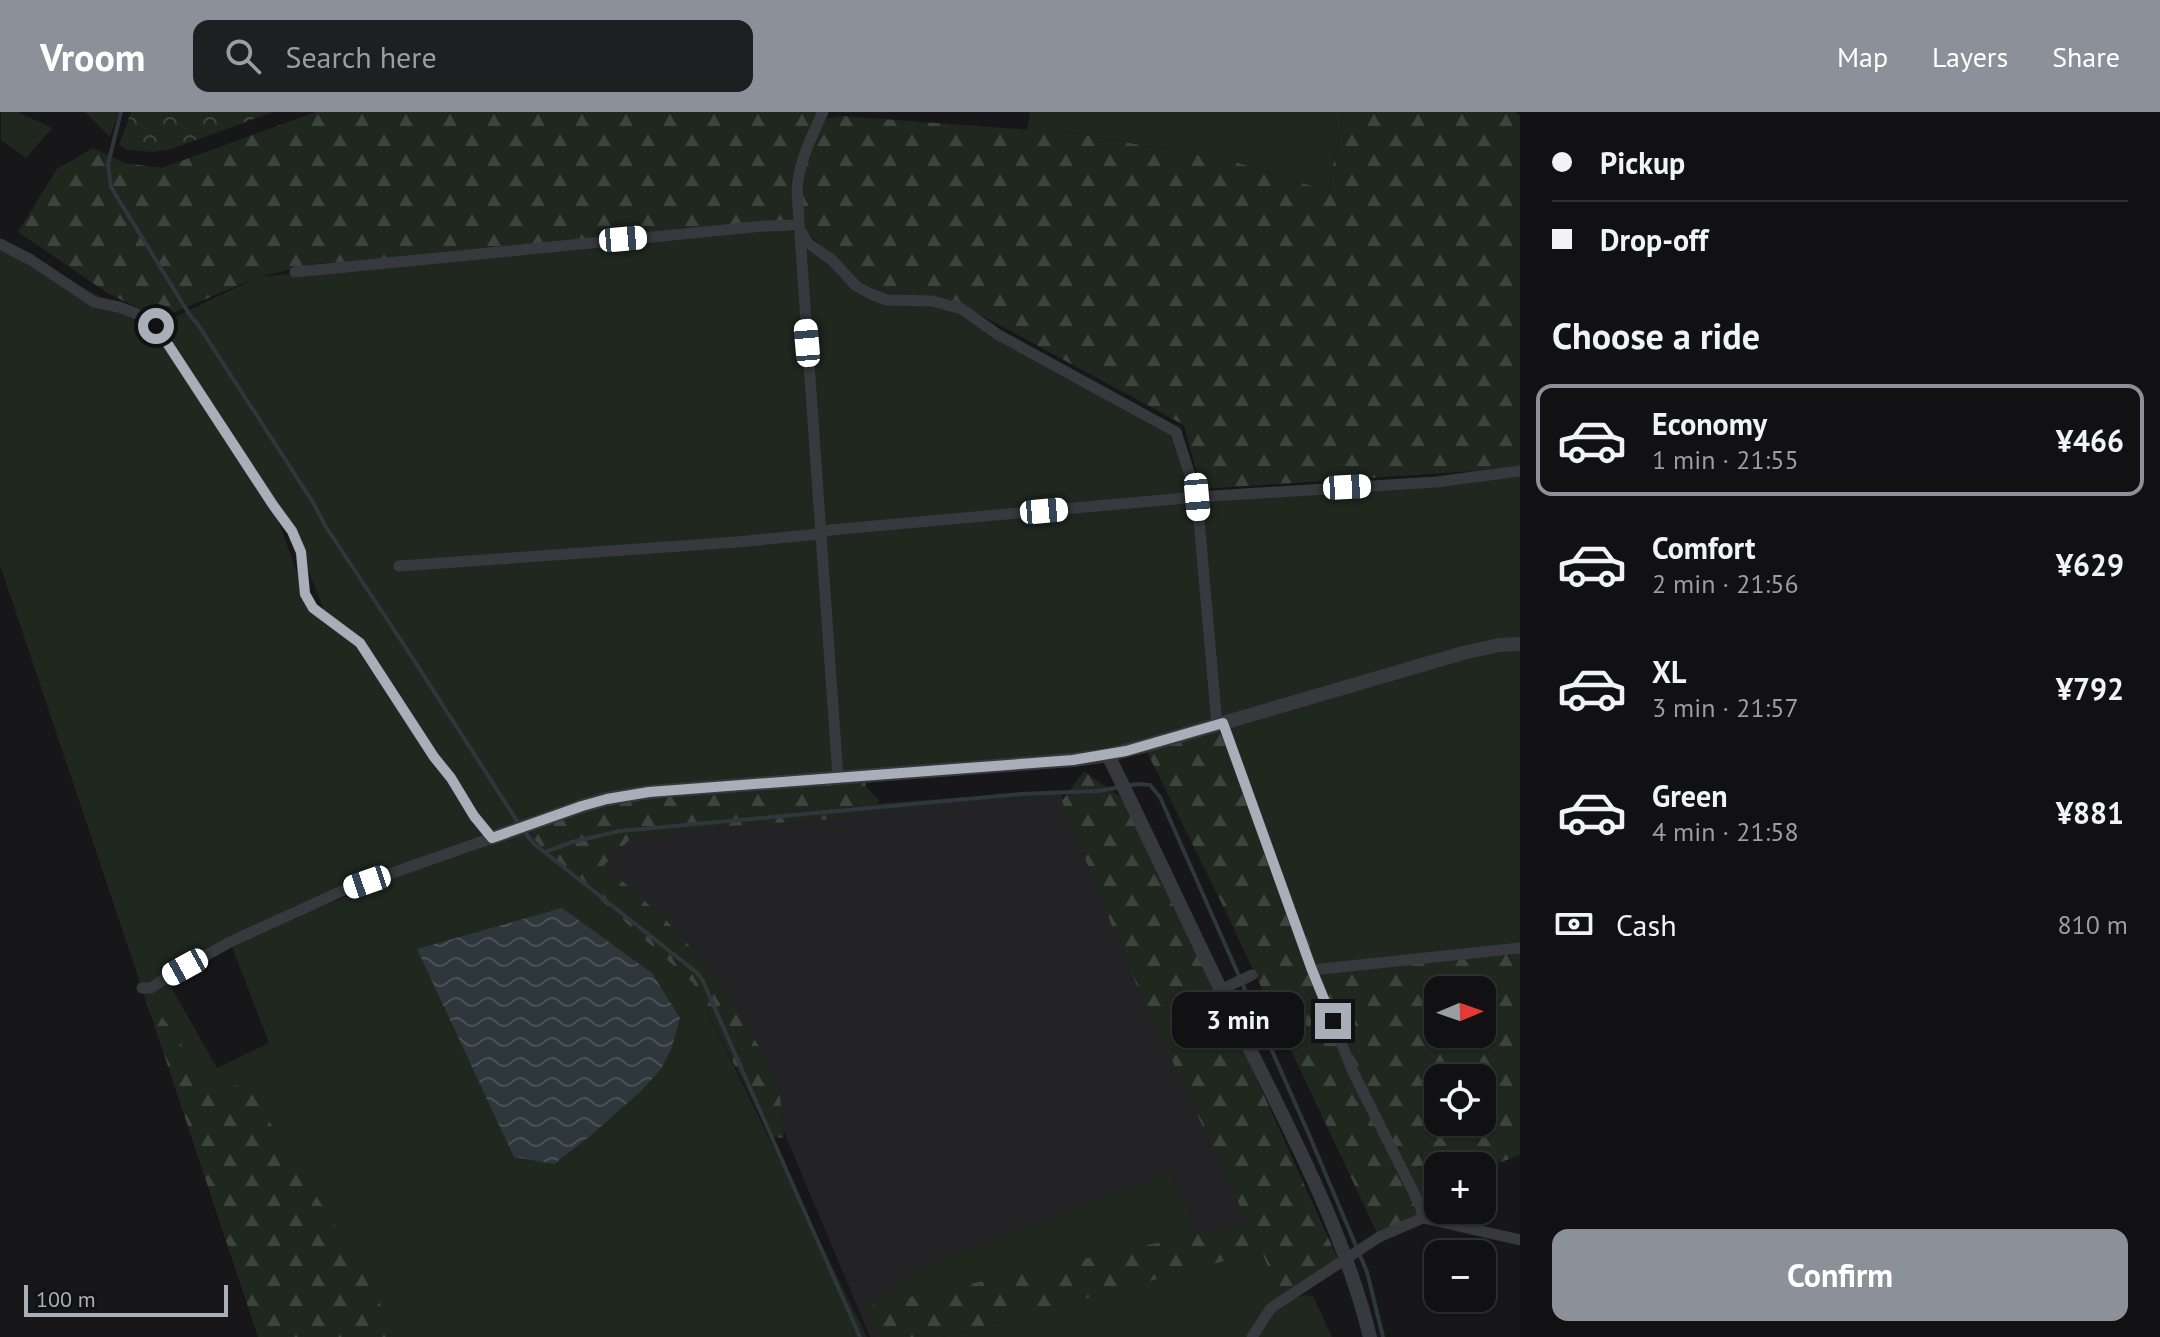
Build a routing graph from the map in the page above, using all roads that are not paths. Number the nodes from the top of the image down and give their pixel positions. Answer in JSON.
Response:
{"nodes":[{"id":1,"x":823,"y":112,"type":"edge"},
{"id":2,"x":797,"y":225,"type":"junction"},
{"id":3,"x":0,"y":244,"type":"edge"},
{"id":4,"x":295,"y":272,"type":"dead end"},
{"id":5,"x":1520,"y":471,"type":"edge"},
{"id":6,"x":1197,"y":497,"type":"junction"},
{"id":7,"x":820,"y":534,"type":"junction"},
{"id":8,"x":399,"y":566,"type":"dead end"},
{"id":9,"x":1520,"y":644,"type":"edge"},
{"id":10,"x":1220,"y":724,"type":"junction"},
{"id":11,"x":1108,"y":755,"type":"junction"},
{"id":12,"x":838,"y":778,"type":"junction"},
{"id":13,"x":492,"y":838,"type":"junction"},
{"id":14,"x":1520,"y":948,"type":"edge"},
{"id":15,"x":1312,"y":970,"type":"junction"},
{"id":16,"x":1252,"y":975,"type":"dead end"},
{"id":17,"x":142,"y":988,"type":"dead end"},
{"id":18,"x":1220,"y":990,"type":"junction"},
{"id":19,"x":1423,"y":1218,"type":"junction"},
{"id":20,"x":1520,"y":1240,"type":"edge"},
{"id":21,"x":1346,"y":1260,"type":"junction"},
{"id":22,"x":1252,"y":1337,"type":"edge"},
{"id":23,"x":1370,"y":1337,"type":"edge"}],
"edges":[{"from":1,"to":2,"type":"street"},
{"from":2,"to":4,"type":"street"},
{"from":2,"to":6,"type":"street"},
{"from":2,"to":7,"type":"street"},
{"from":3,"to":13,"type":"street"},
{"from":5,"to":6,"type":"street"},
{"from":6,"to":7,"type":"street"},
{"from":6,"to":10,"type":"street"},
{"from":7,"to":8,"type":"street"},
{"from":7,"to":12,"type":"street"},
{"from":9,"to":10,"type":"street"},
{"from":10,"to":11,"type":"street"},
{"from":10,"to":15,"type":"street"},
{"from":11,"to":12,"type":"street"},
{"from":11,"to":18,"type":"street"},
{"from":12,"to":13,"type":"street"},
{"from":13,"to":17,"type":"street"},
{"from":14,"to":15,"type":"street"},
{"from":15,"to":19,"type":"street"},
{"from":16,"to":18,"type":"street"},
{"from":18,"to":21,"type":"street"},
{"from":19,"to":20,"type":"street"},
{"from":19,"to":21,"type":"street"},
{"from":21,"to":22,"type":"street"},
{"from":21,"to":23,"type":"street"}]}
